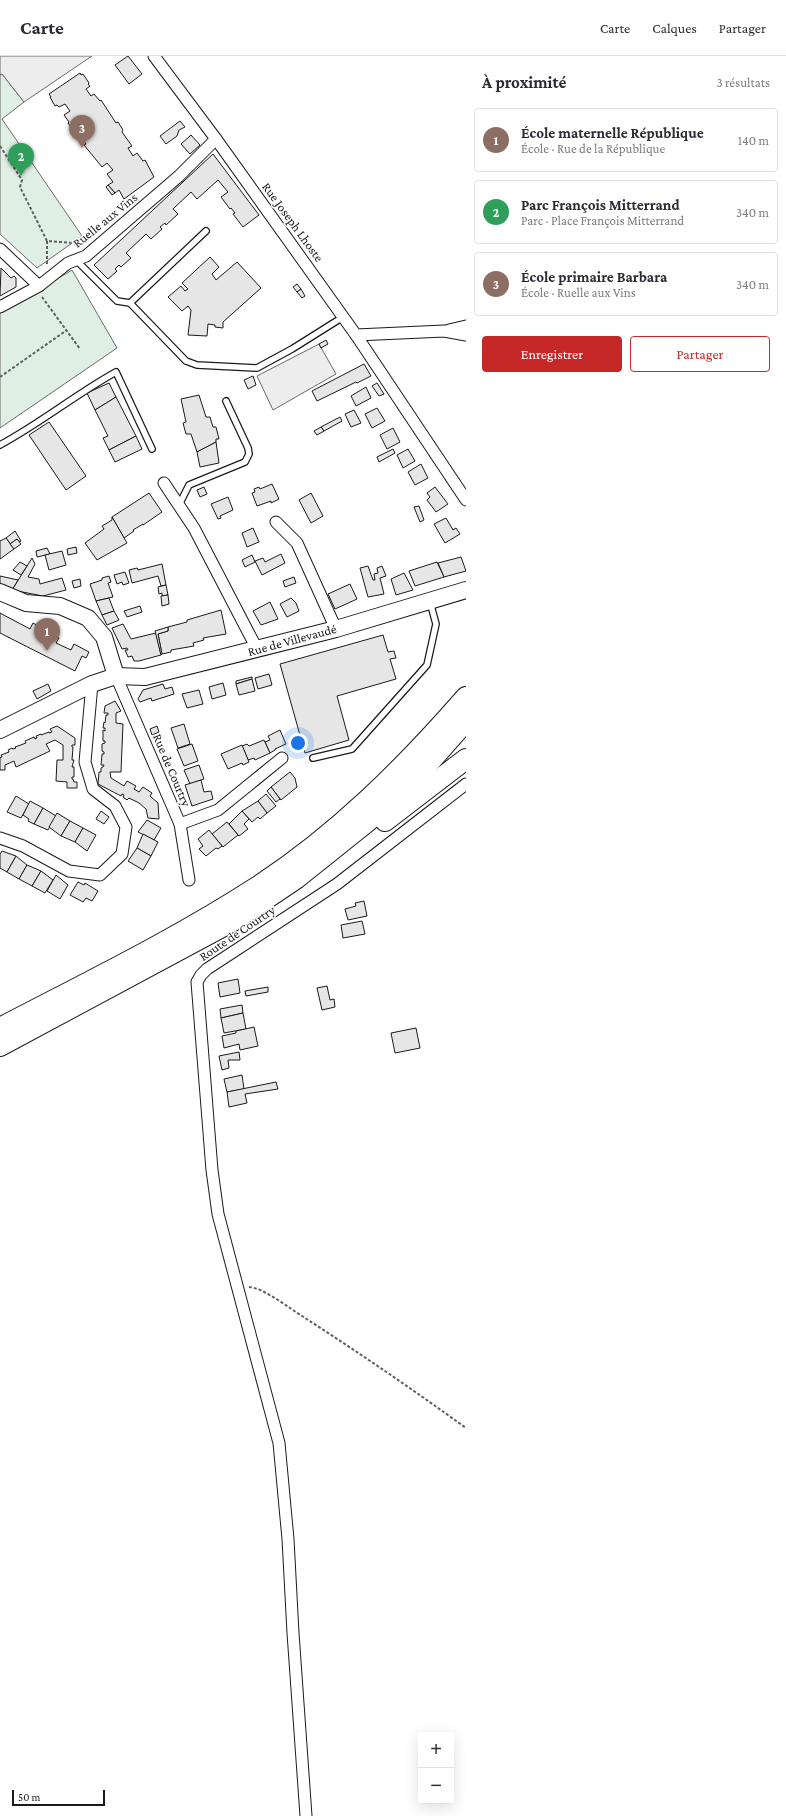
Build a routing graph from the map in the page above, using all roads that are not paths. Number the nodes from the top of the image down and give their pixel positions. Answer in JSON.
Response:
{"nodes":[{"id":1,"x":154,"y":56,"type":"edge"},
{"id":2,"x":216,"y":139,"type":"junction"},
{"id":3,"x":206,"y":231,"type":"dead end"},
{"id":4,"x":0,"y":248,"type":"edge"},
{"id":5,"x":81,"y":258,"type":"junction"},
{"id":6,"x":37,"y":287,"type":"junction"},
{"id":7,"x":130,"y":303,"type":"junction"},
{"id":8,"x":0,"y":307,"type":"edge"},
{"id":9,"x":343,"y":317,"type":"junction"},
{"id":10,"x":466,"y":326,"type":"edge"},
{"id":11,"x":444,"y":332,"type":"junction"},
{"id":12,"x":356,"y":335,"type":"junction"},
{"id":13,"x":466,"y":335,"type":"edge"},
{"id":14,"x":226,"y":402,"type":"dead end"},
{"id":15,"x":0,"y":444,"type":"edge"},
{"id":16,"x":152,"y":449,"type":"dead end"},
{"id":17,"x":164,"y":483,"type":"dead end"},
{"id":18,"x":466,"y":500,"type":"edge"},
{"id":19,"x":179,"y":505,"type":"junction"},
{"id":20,"x":276,"y":522,"type":"dead end"},
{"id":21,"x":466,"y":590,"type":"edge"},
{"id":22,"x":0,"y":592,"type":"edge"},
{"id":23,"x":430,"y":602,"type":"junction"},
{"id":24,"x":336,"y":629,"type":"junction"},
{"id":25,"x":257,"y":649,"type":"junction"},
{"id":26,"x":116,"y":676,"type":"junction"},
{"id":27,"x":92,"y":684,"type":"junction"},
{"id":28,"x":466,"y":697,"type":"edge"},
{"id":29,"x":466,"y":720,"type":"edge"},
{"id":30,"x":0,"y":730,"type":"edge"},
{"id":31,"x":282,"y":758,"type":"dead end"},
{"id":32,"x":313,"y":758,"type":"dead end"},
{"id":33,"x":466,"y":759,"type":"edge"},
{"id":34,"x":466,"y":784,"type":"edge"},
{"id":35,"x":180,"y":824,"type":"junction"},
{"id":36,"x":0,"y":838,"type":"edge"},
{"id":37,"x":297,"y":878,"type":"junction"},
{"id":38,"x":189,"y":880,"type":"dead end"},
{"id":39,"x":0,"y":1028,"type":"edge"},
{"id":40,"x":0,"y":1046,"type":"edge"},
{"id":41,"x":306,"y":1816,"type":"edge"}],
"edges":[{"from":1,"to":2,"type":"street","name":"Rue Joseph Lhoste"},
{"from":2,"to":5,"type":"street","name":"Ruelle aux Vins"},
{"from":2,"to":9,"type":"street","name":"Rue Joseph Lhoste"},
{"from":3,"to":7,"type":"lane"},
{"from":4,"to":6,"type":"street"},
{"from":5,"to":6,"type":"street","name":"Ruelle aux Vins"},
{"from":5,"to":7,"type":"lane"},
{"from":6,"to":8,"type":"street","name":"Ruelle aux Vins"},
{"from":7,"to":9,"type":"lane"},
{"from":9,"to":12,"type":"street","name":"Rue Joseph Lhoste"},
{"from":10,"to":11,"type":"street"},
{"from":11,"to":12,"type":"street"},
{"from":11,"to":13,"type":"street"},
{"from":12,"to":18,"type":"street","name":"Rue Joseph Lhoste"},
{"from":14,"to":19,"type":"lane"},
{"from":15,"to":16,"type":"lane"},
{"from":17,"to":19,"type":"street"},
{"from":19,"to":25,"type":"street"},
{"from":20,"to":24,"type":"street"},
{"from":21,"to":23,"type":"street","name":"Rue de Villevaudé"},
{"from":22,"to":26,"type":"street"},
{"from":23,"to":24,"type":"street","name":"Rue de Villevaudé"},
{"from":23,"to":32,"type":"lane"},
{"from":24,"to":25,"type":"street","name":"Rue de Villevaudé"},
{"from":25,"to":26,"type":"street","name":"Rue de Villevaudé"},
{"from":26,"to":27,"type":"street"},
{"from":26,"to":35,"type":"street","name":"Rue de Courtry"},
{"from":27,"to":30,"type":"street"},
{"from":27,"to":36,"type":"street"},
{"from":28,"to":39,"type":"highway"},
{"from":29,"to":37,"type":"highway"},
{"from":31,"to":35,"type":"street"},
{"from":33,"to":37,"type":"highway"},
{"from":34,"to":41,"type":"street","name":"Route de Courtry"},
{"from":35,"to":38,"type":"street","name":"Rue de Courtry"},
{"from":37,"to":40,"type":"highway"}]}
